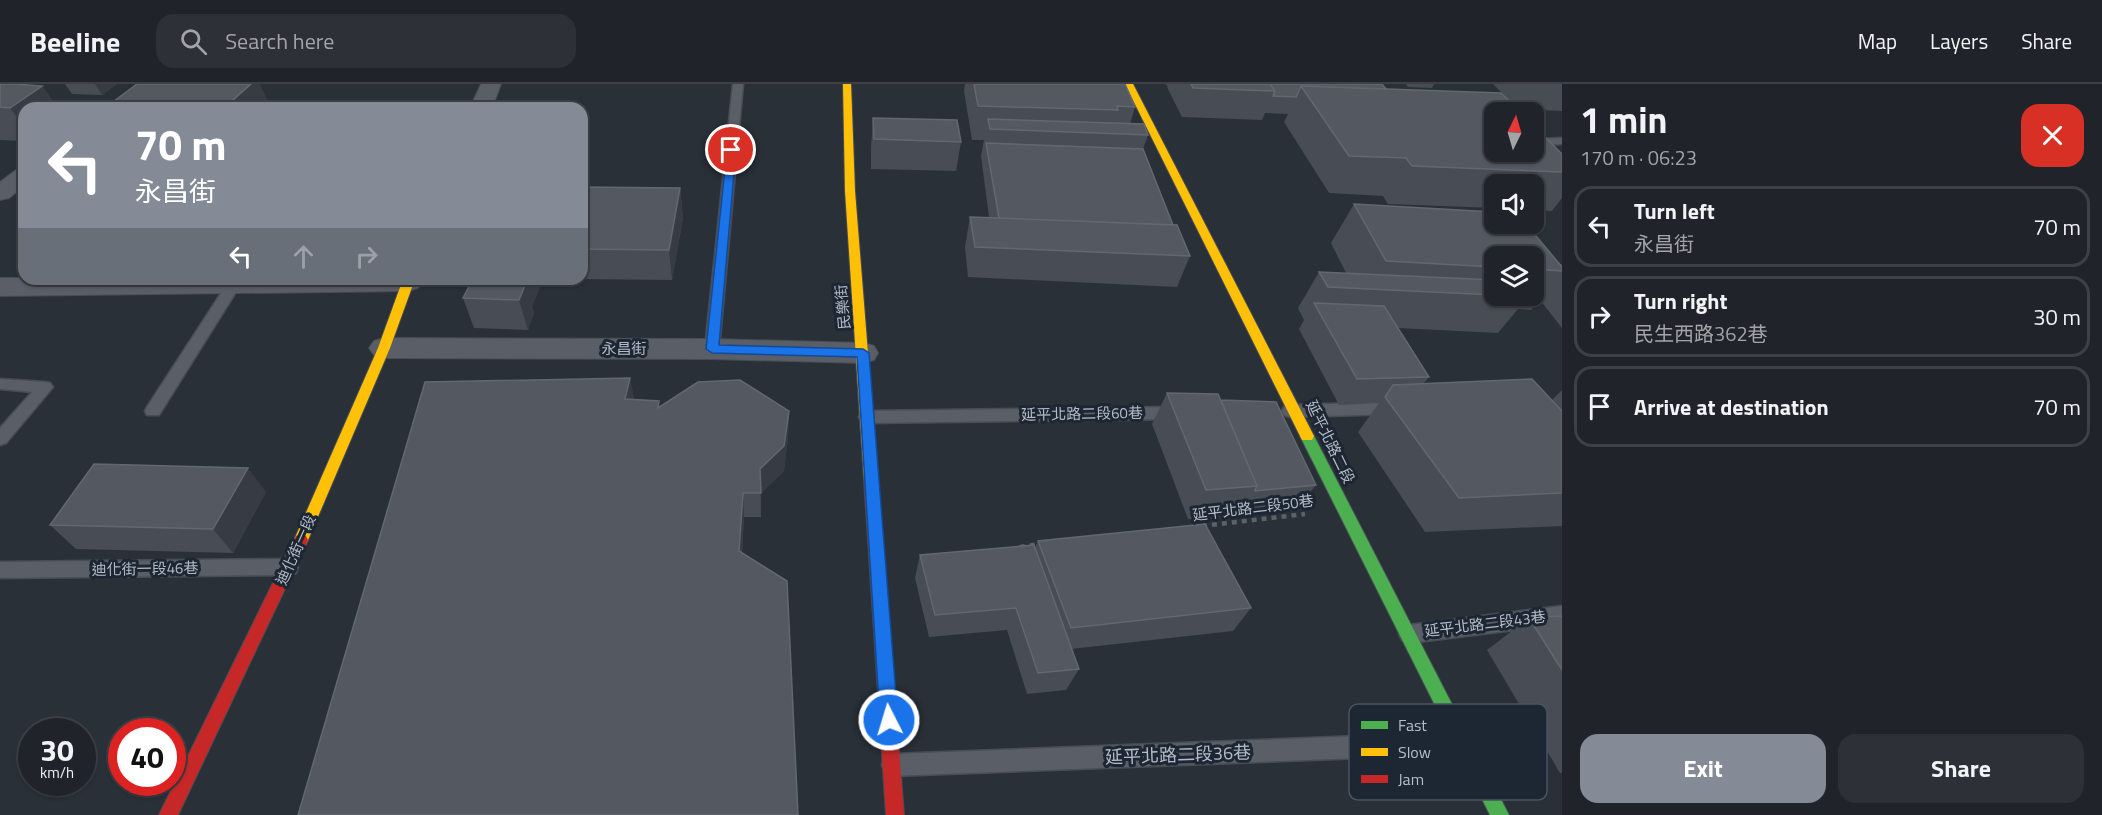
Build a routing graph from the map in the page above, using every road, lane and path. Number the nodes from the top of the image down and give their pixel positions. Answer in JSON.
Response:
{"nodes":[{"id":1,"x":491,"y":84,"type":"edge"},
{"id":2,"x":738,"y":84,"type":"edge"},
{"id":3,"x":847,"y":84,"type":"edge"},
{"id":4,"x":1129,"y":84,"type":"edge"},
{"id":5,"x":484,"y":102,"type":"edge"},
{"id":6,"x":1562,"y":141,"type":"edge"},
{"id":7,"x":1556,"y":155,"type":"edge"},
{"id":8,"x":18,"y":180,"type":"edge"},
{"id":9,"x":0,"y":193,"type":"edge"},
{"id":10,"x":156,"y":285,"type":"edge"},
{"id":11,"x":233,"y":285,"type":"edge"},
{"id":12,"x":408,"y":285,"type":"edge"},
{"id":13,"x":0,"y":287,"type":"edge"},
{"id":14,"x":384,"y":348,"type":"junction"},
{"id":15,"x":712,"y":349,"type":"junction"},
{"id":16,"x":863,"y":353,"type":"junction"},
{"id":17,"x":0,"y":384,"type":"edge"},
{"id":18,"x":1409,"y":407,"type":"edge"},
{"id":19,"x":153,"y":411,"type":"dead end"},
{"id":20,"x":1296,"y":411,"type":"junction"},
{"id":21,"x":1273,"y":412,"type":"edge"},
{"id":22,"x":1190,"y":413,"type":"edge"},
{"id":23,"x":867,"y":417,"type":"junction"},
{"id":24,"x":0,"y":439,"type":"edge"},
{"id":25,"x":1345,"y":509,"type":"junction"},
{"id":26,"x":1198,"y":526,"type":"edge"},
{"id":27,"x":1043,"y":544,"type":"edge"},
{"id":28,"x":1019,"y":547,"type":"edge"},
{"id":29,"x":289,"y":567,"type":"junction"},
{"id":30,"x":0,"y":570,"type":"edge"},
{"id":31,"x":1562,"y":615,"type":"edge"},
{"id":32,"x":1409,"y":634,"type":"junction"},
{"id":33,"x":1444,"y":704,"type":"edge"},
{"id":34,"x":1349,"y":747,"type":"edge"},
{"id":35,"x":893,"y":765,"type":"junction"},
{"id":36,"x":1492,"y":800,"type":"edge"},
{"id":37,"x":168,"y":815,"type":"edge"},
{"id":38,"x":895,"y":815,"type":"edge"},
{"id":39,"x":1500,"y":815,"type":"edge"}],
"edges":[{"from":1,"to":5,"type":"street"},
{"from":2,"to":15,"type":"lane"},
{"from":3,"to":16,"type":"street","name":"民樂街"},
{"from":4,"to":20,"type":"street","name":"延平北路二段"},
{"from":6,"to":7,"type":"lane"},
{"from":8,"to":9,"type":"street"},
{"from":10,"to":13,"type":"street"},
{"from":11,"to":19,"type":"lane"},
{"from":12,"to":14,"type":"street","name":"迪化街一段"},
{"from":14,"to":15,"type":"street","name":"永昌街"},
{"from":14,"to":29,"type":"street","name":"迪化街一段"},
{"from":15,"to":16,"type":"street","name":"永昌街"},
{"from":16,"to":23,"type":"street","name":"民樂街"},
{"from":17,"to":24,"type":"lane"},
{"from":18,"to":20,"type":"lane"},
{"from":20,"to":21,"type":"lane"},
{"from":20,"to":25,"type":"street","name":"延平北路二段"},
{"from":22,"to":23,"type":"lane","name":"延平北路二段60巷"},
{"from":23,"to":35,"type":"street","name":"民樂街"},
{"from":25,"to":26,"type":"path","name":"延平北路二段50巷"},
{"from":25,"to":32,"type":"street","name":"延平北路二段"},
{"from":27,"to":28,"type":"path"},
{"from":29,"to":30,"type":"lane","name":"迪化街一段46巷"},
{"from":29,"to":37,"type":"street","name":"迪化街一段"},
{"from":31,"to":32,"type":"lane","name":"延平北路二段43巷"},
{"from":32,"to":33,"type":"street","name":"延平北路二段"},
{"from":34,"to":35,"type":"lane","name":"延平北路二段36巷"},
{"from":35,"to":38,"type":"street","name":"民樂街"},
{"from":36,"to":39,"type":"street","name":"延平北路二段"}]}
